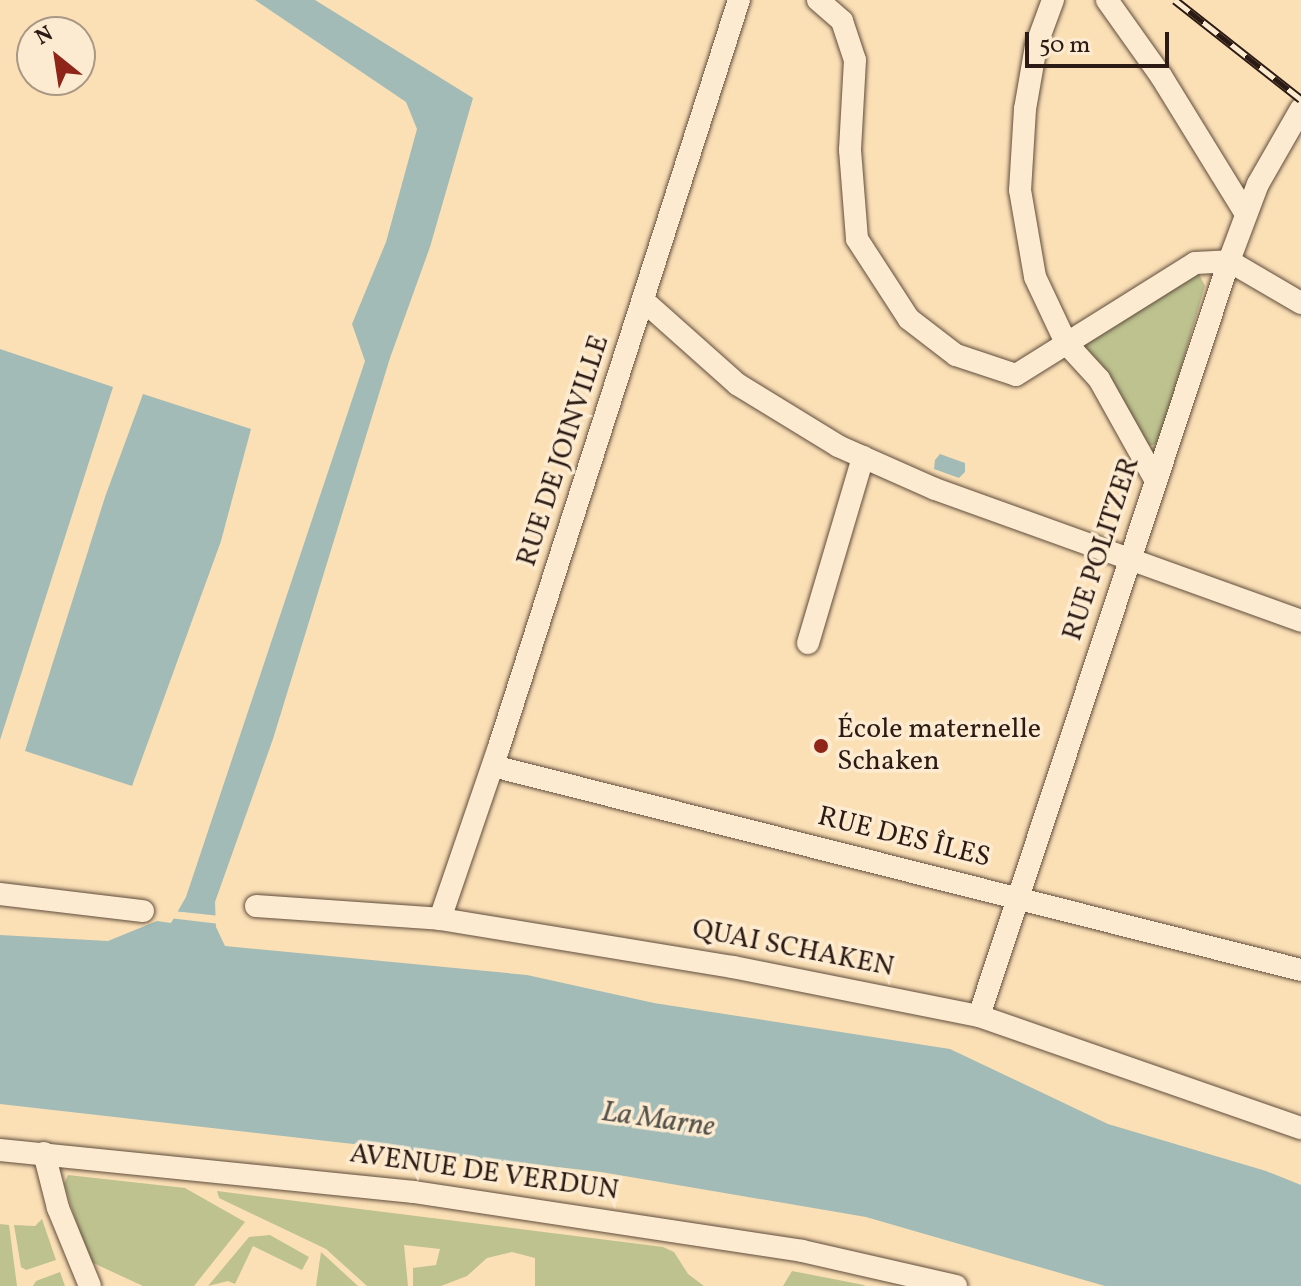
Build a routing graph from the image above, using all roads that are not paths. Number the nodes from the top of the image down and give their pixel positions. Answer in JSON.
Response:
{"nodes":[{"id":1,"x":739,"y":0,"type":"edge"},
{"id":2,"x":818,"y":0,"type":"edge"},
{"id":3,"x":1053,"y":0,"type":"edge"},
{"id":4,"x":1107,"y":0,"type":"edge"},
{"id":5,"x":1301,"y":109,"type":"edge"},
{"id":6,"x":1246,"y":214,"type":"junction"},
{"id":7,"x":1229,"y":261,"type":"junction"},
{"id":8,"x":644,"y":301,"type":"junction"},
{"id":9,"x":1301,"y":303,"type":"edge"},
{"id":10,"x":1066,"y":343,"type":"junction"},
{"id":11,"x":863,"y":457,"type":"junction"},
{"id":12,"x":1156,"y":481,"type":"junction"},
{"id":13,"x":1130,"y":560,"type":"junction"},
{"id":14,"x":1301,"y":621,"type":"edge"},
{"id":15,"x":808,"y":643,"type":"dead end"},
{"id":16,"x":493,"y":766,"type":"junction"},
{"id":17,"x":0,"y":894,"type":"edge"},
{"id":18,"x":1018,"y":897,"type":"junction"},
{"id":19,"x":256,"y":906,"type":"dead end"},
{"id":20,"x":143,"y":911,"type":"dead end"},
{"id":21,"x":440,"y":919,"type":"junction"},
{"id":22,"x":1301,"y":970,"type":"edge"},
{"id":23,"x":979,"y":1016,"type":"junction"},
{"id":24,"x":1301,"y":1128,"type":"edge"},
{"id":25,"x":0,"y":1150,"type":"edge"},
{"id":26,"x":44,"y":1153,"type":"junction"},
{"id":27,"x":898,"y":1279,"type":"edge"},
{"id":28,"x":90,"y":1286,"type":"edge"},
{"id":29,"x":956,"y":1286,"type":"edge"}],
"edges":[{"from":1,"to":8,"type":"street","name":"RUE DE JOINVILLE"},
{"from":2,"to":10,"type":"street"},
{"from":3,"to":10,"type":"street"},
{"from":4,"to":6,"type":"street"},
{"from":5,"to":6,"type":"street","name":"RUE POLITZER"},
{"from":6,"to":7,"type":"street","name":"RUE POLITZER"},
{"from":7,"to":9,"type":"street"},
{"from":7,"to":10,"type":"street"},
{"from":7,"to":12,"type":"street","name":"RUE POLITZER"},
{"from":8,"to":11,"type":"street"},
{"from":8,"to":16,"type":"street","name":"RUE DE JOINVILLE"},
{"from":10,"to":12,"type":"street"},
{"from":11,"to":13,"type":"street"},
{"from":11,"to":15,"type":"street"},
{"from":12,"to":13,"type":"street","name":"RUE POLITZER"},
{"from":13,"to":14,"type":"street"},
{"from":13,"to":18,"type":"street","name":"RUE POLITZER"},
{"from":16,"to":18,"type":"street","name":"RUE DES ÎLES"},
{"from":16,"to":21,"type":"street","name":"RUE DE JOINVILLE"},
{"from":17,"to":20,"type":"street"},
{"from":18,"to":22,"type":"street","name":"RUE DES ÎLES"},
{"from":18,"to":23,"type":"street","name":"RUE POLITZER"},
{"from":19,"to":21,"type":"street","name":"QUAI SCHAKEN"},
{"from":21,"to":23,"type":"street","name":"QUAI SCHAKEN"},
{"from":23,"to":24,"type":"street","name":"QUAI SCHAKEN"},
{"from":25,"to":26,"type":"street","name":"AVENUE DE VERDUN"},
{"from":26,"to":27,"type":"street","name":"AVENUE DE VERDUN"},
{"from":26,"to":28,"type":"street"},
{"from":27,"to":29,"type":"street","name":"AVENUE DE VERDUN"}]}
